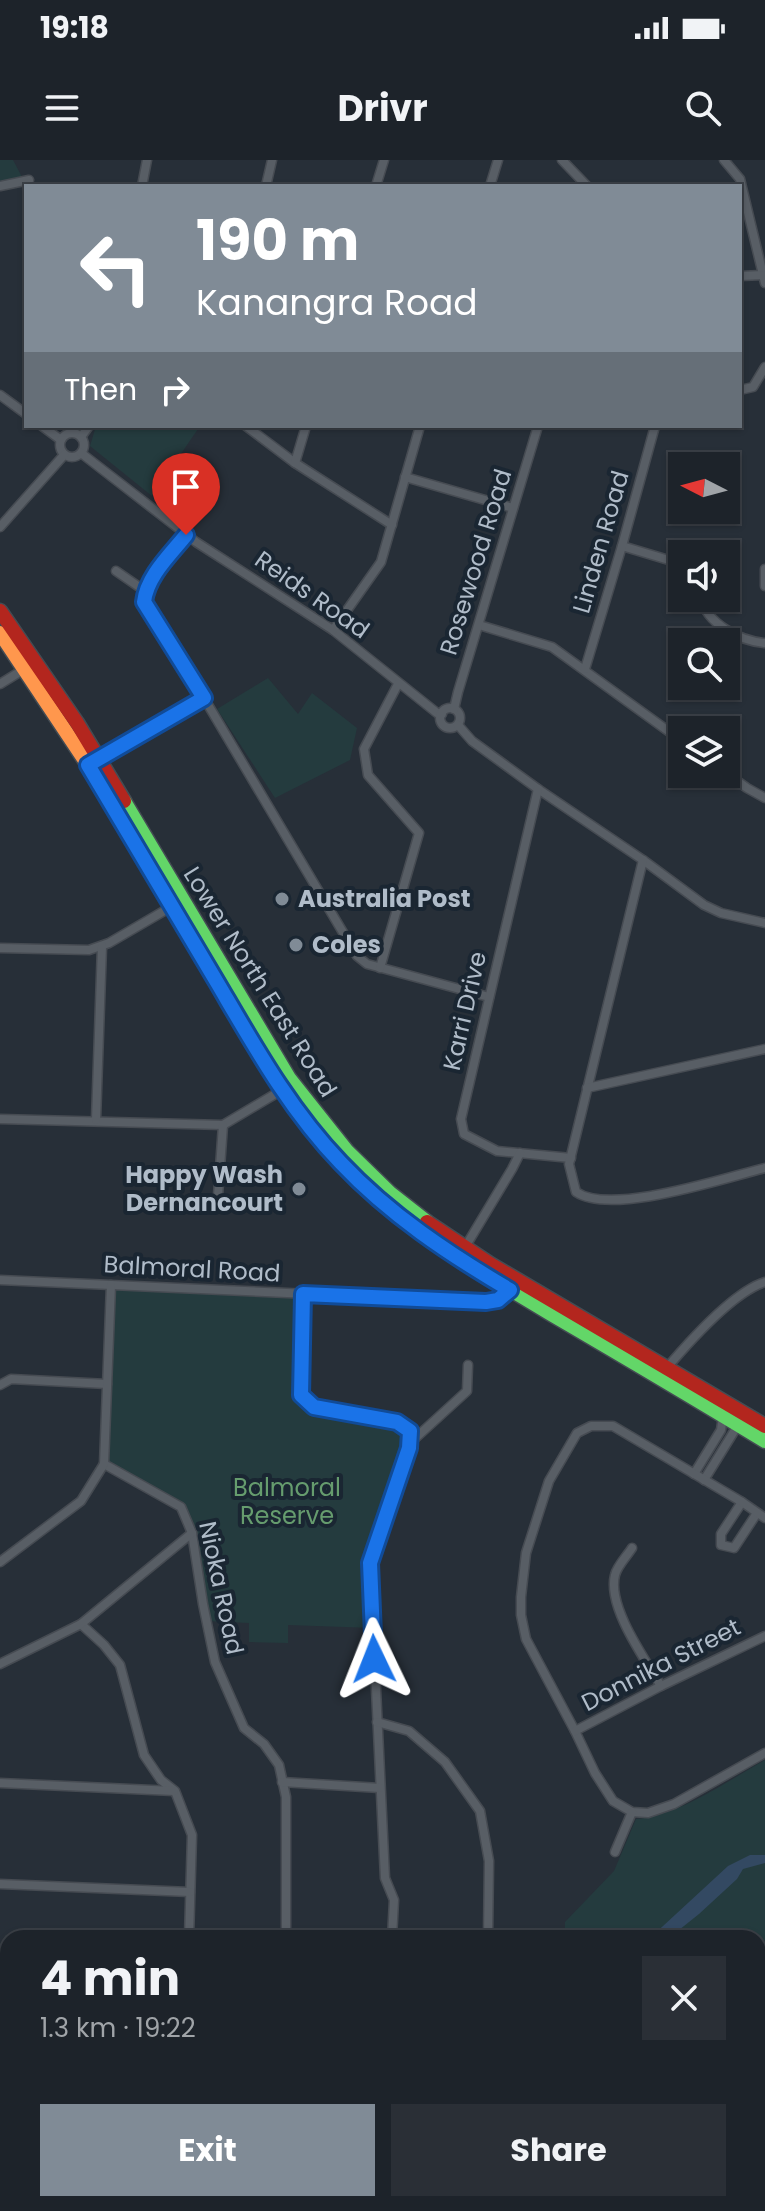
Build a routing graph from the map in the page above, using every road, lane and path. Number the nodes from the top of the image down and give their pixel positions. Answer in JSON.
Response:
{"nodes":[{"id":1,"x":147,"y":160,"type":"edge"},
{"id":2,"x":272,"y":160,"type":"edge"},
{"id":3,"x":384,"y":160,"type":"edge"},
{"id":4,"x":498,"y":160,"type":"edge"},
{"id":5,"x":562,"y":160,"type":"edge"},
{"id":6,"x":724,"y":160,"type":"edge"},
{"id":7,"x":29,"y":180,"type":"dead end"},
{"id":8,"x":142,"y":184,"type":"edge"},
{"id":9,"x":266,"y":184,"type":"edge"},
{"id":10,"x":377,"y":184,"type":"edge"},
{"id":11,"x":491,"y":184,"type":"edge"},
{"id":12,"x":585,"y":184,"type":"edge"},
{"id":13,"x":741,"y":184,"type":"edge"},
{"id":14,"x":0,"y":186,"type":"edge"},
{"id":15,"x":742,"y":187,"type":"edge"},
{"id":16,"x":742,"y":276,"type":"edge"},
{"id":17,"x":764,"y":279,"type":"edge"},
{"id":18,"x":765,"y":367,"type":"edge"},
{"id":19,"x":742,"y":390,"type":"edge"},
{"id":20,"x":0,"y":395,"type":"edge"},
{"id":21,"x":24,"y":413,"type":"edge"},
{"id":22,"x":45,"y":428,"type":"edge"},
{"id":23,"x":88,"y":428,"type":"edge"},
{"id":24,"x":249,"y":428,"type":"edge"},
{"id":25,"x":305,"y":428,"type":"edge"},
{"id":26,"x":419,"y":428,"type":"edge"},
{"id":27,"x":537,"y":428,"type":"edge"},
{"id":28,"x":654,"y":428,"type":"edge"},
{"id":29,"x":81,"y":437,"type":"junction"},
{"id":30,"x":61,"y":440,"type":"junction"},
{"id":31,"x":81,"y":453,"type":"junction"},
{"id":32,"x":64,"y":455,"type":"junction"},
{"id":33,"x":295,"y":463,"type":"junction"},
{"id":34,"x":405,"y":477,"type":"junction"},
{"id":35,"x":513,"y":508,"type":"junction"},
{"id":36,"x":392,"y":525,"type":"junction"},
{"id":37,"x":0,"y":527,"type":"edge"},
{"id":38,"x":186,"y":535,"type":"junction"},
{"id":39,"x":622,"y":546,"type":"junction"},
{"id":40,"x":668,"y":560,"type":"edge"},
{"id":41,"x":765,"y":569,"type":"edge"},
{"id":42,"x":116,"y":571,"type":"dead end"},
{"id":43,"x":765,"y":586,"type":"edge"},
{"id":44,"x":145,"y":591,"type":"junction"},
{"id":45,"x":0,"y":611,"type":"edge"},
{"id":46,"x":708,"y":612,"type":"edge"},
{"id":47,"x":479,"y":625,"type":"junction"},
{"id":48,"x":333,"y":630,"type":"junction"},
{"id":49,"x":0,"y":633,"type":"edge"},
{"id":50,"x":765,"y":643,"type":"edge"},
{"id":51,"x":30,"y":665,"type":"junction"},
{"id":52,"x":585,"y":669,"type":"junction"},
{"id":53,"x":0,"y":684,"type":"edge"},
{"id":54,"x":398,"y":684,"type":"junction"},
{"id":55,"x":204,"y":698,"type":"junction"},
{"id":56,"x":454,"y":709,"type":"junction"},
{"id":57,"x":442,"y":714,"type":"junction"},
{"id":58,"x":458,"y":725,"type":"junction"},
{"id":59,"x":668,"y":731,"type":"edge"},
{"id":60,"x":94,"y":762,"type":"junction"},
{"id":61,"x":740,"y":783,"type":"edge"},
{"id":62,"x":538,"y":789,"type":"junction"},
{"id":63,"x":765,"y":798,"type":"edge"},
{"id":64,"x":643,"y":860,"type":"junction"},
{"id":65,"x":177,"y":904,"type":"junction"},
{"id":66,"x":765,"y":923,"type":"edge"},
{"id":67,"x":102,"y":946,"type":"junction"},
{"id":68,"x":0,"y":948,"type":"edge"},
{"id":69,"x":380,"y":968,"type":"junction"},
{"id":70,"x":489,"y":997,"type":"junction"},
{"id":71,"x":765,"y":1049,"type":"edge"},
{"id":72,"x":587,"y":1088,"type":"junction"},
{"id":73,"x":282,"y":1090,"type":"junction"},
{"id":74,"x":0,"y":1119,"type":"edge"},
{"id":75,"x":96,"y":1120,"type":"junction"},
{"id":76,"x":223,"y":1125,"type":"junction"},
{"id":77,"x":520,"y":1153,"type":"junction"},
{"id":78,"x":570,"y":1161,"type":"junction"},
{"id":79,"x":765,"y":1168,"type":"edge"},
{"id":80,"x":218,"y":1196,"type":"dead end"},
{"id":81,"x":462,"y":1253,"type":"junction"},
{"id":82,"x":0,"y":1280,"type":"edge"},
{"id":83,"x":765,"y":1282,"type":"edge"},
{"id":84,"x":111,"y":1285,"type":"junction"},
{"id":85,"x":514,"y":1285,"type":"junction"},
{"id":86,"x":303,"y":1294,"type":"junction"},
{"id":87,"x":468,"y":1365,"type":"dead end"},
{"id":88,"x":663,"y":1373,"type":"junction"},
{"id":89,"x":107,"y":1384,"type":"junction"},
{"id":90,"x":0,"y":1385,"type":"edge"},
{"id":91,"x":729,"y":1412,"type":"junction"},
{"id":92,"x":738,"y":1425,"type":"junction"},
{"id":93,"x":765,"y":1426,"type":"edge"},
{"id":94,"x":765,"y":1441,"type":"edge"},
{"id":95,"x":410,"y":1443,"type":"junction"},
{"id":96,"x":104,"y":1464,"type":"junction"},
{"id":97,"x":694,"y":1474,"type":"junction"},
{"id":98,"x":704,"y":1480,"type":"junction"},
{"id":99,"x":742,"y":1502,"type":"junction"},
{"id":100,"x":761,"y":1516,"type":"edge"},
{"id":101,"x":192,"y":1533,"type":"junction"},
{"id":102,"x":632,"y":1548,"type":"dead end"},
{"id":103,"x":0,"y":1562,"type":"edge"},
{"id":104,"x":81,"y":1624,"type":"junction"},
{"id":105,"x":765,"y":1636,"type":"edge"},
{"id":106,"x":0,"y":1664,"type":"edge"},
{"id":107,"x":661,"y":1686,"type":"junction"},
{"id":108,"x":377,"y":1722,"type":"junction"},
{"id":109,"x":575,"y":1731,"type":"junction"},
{"id":110,"x":765,"y":1753,"type":"edge"},
{"id":111,"x":282,"y":1782,"type":"junction"},
{"id":112,"x":0,"y":1783,"type":"edge"},
{"id":113,"x":380,"y":1788,"type":"junction"},
{"id":114,"x":175,"y":1791,"type":"junction"},
{"id":115,"x":632,"y":1812,"type":"junction"},
{"id":116,"x":615,"y":1852,"type":"dead end"},
{"id":117,"x":0,"y":1884,"type":"edge"},
{"id":118,"x":190,"y":1892,"type":"junction"},
{"id":119,"x":189,"y":1930,"type":"edge"},
{"id":120,"x":286,"y":1930,"type":"edge"},
{"id":121,"x":392,"y":1930,"type":"edge"},
{"id":122,"x":488,"y":1930,"type":"edge"}],
"edges":[{"from":1,"to":8,"type":"street"},
{"from":2,"to":9,"type":"street"},
{"from":3,"to":10,"type":"street"},
{"from":4,"to":11,"type":"street"},
{"from":5,"to":12,"type":"street"},
{"from":6,"to":13,"type":"street"},
{"from":7,"to":14,"type":"street"},
{"from":15,"to":17,"type":"street"},
{"from":16,"to":17,"type":"street"},
{"from":18,"to":19,"type":"street"},
{"from":20,"to":21,"type":"street"},
{"from":22,"to":30,"type":"street"},
{"from":23,"to":29,"type":"street"},
{"from":24,"to":33,"type":"street"},
{"from":25,"to":33,"type":"street"},
{"from":26,"to":34,"type":"street"},
{"from":27,"to":35,"type":"street","name":"Rosewood Road"},
{"from":28,"to":39,"type":"street","name":"Linden Road"},
{"from":29,"to":30,"type":"street"},
{"from":29,"to":31,"type":"street"},
{"from":30,"to":32,"type":"street"},
{"from":31,"to":32,"type":"street"},
{"from":31,"to":38,"type":"street","name":"Reids Road"},
{"from":32,"to":37,"type":"street"},
{"from":33,"to":36,"type":"street"},
{"from":34,"to":35,"type":"street"},
{"from":34,"to":36,"type":"street"},
{"from":35,"to":47,"type":"street","name":"Rosewood Road"},
{"from":36,"to":48,"type":"street"},
{"from":38,"to":44,"type":"street"},
{"from":38,"to":48,"type":"street","name":"Reids Road"},
{"from":39,"to":40,"type":"street"},
{"from":39,"to":52,"type":"street","name":"Linden Road"},
{"from":41,"to":43,"type":"street"},
{"from":42,"to":44,"type":"street"},
{"from":44,"to":55,"type":"street"},
{"from":45,"to":51,"type":"main road","name":"Lower North East Road"},
{"from":46,"to":50,"type":"street"},
{"from":47,"to":52,"type":"street"},
{"from":47,"to":56,"type":"street","name":"Rosewood Road"},
{"from":48,"to":54,"type":"street","name":"Reids Road"},
{"from":49,"to":51,"type":"main road","name":"Lower North East Road"},
{"from":51,"to":53,"type":"street"},
{"from":51,"to":60,"type":"main road","name":"Lower North East Road"},
{"from":52,"to":59,"type":"street"},
{"from":54,"to":57,"type":"street","name":"Reids Road"},
{"from":54,"to":69,"type":"street"},
{"from":55,"to":60,"type":"street"},
{"from":55,"to":69,"type":"street"},
{"from":56,"to":57,"type":"street"},
{"from":56,"to":58,"type":"street"},
{"from":57,"to":58,"type":"street"},
{"from":58,"to":62,"type":"street"},
{"from":60,"to":65,"type":"main road","name":"Lower North East Road"},
{"from":61,"to":63,"type":"street"},
{"from":62,"to":64,"type":"street"},
{"from":62,"to":70,"type":"street","name":"Karri Drive"},
{"from":64,"to":66,"type":"street"},
{"from":64,"to":72,"type":"street"},
{"from":65,"to":67,"type":"street"},
{"from":65,"to":73,"type":"main road","name":"Lower North East Road"},
{"from":65,"to":81,"type":"main road","name":"Lower North East Road"},
{"from":67,"to":68,"type":"street"},
{"from":67,"to":75,"type":"street"},
{"from":69,"to":70,"type":"street"},
{"from":70,"to":77,"type":"street","name":"Karri Drive"},
{"from":71,"to":72,"type":"street"},
{"from":72,"to":78,"type":"street"},
{"from":73,"to":76,"type":"street"},
{"from":73,"to":81,"type":"main road","name":"Lower North East Road"},
{"from":74,"to":75,"type":"street"},
{"from":75,"to":76,"type":"street"},
{"from":76,"to":80,"type":"street"},
{"from":77,"to":78,"type":"street","name":"Karri Drive"},
{"from":77,"to":81,"type":"street"},
{"from":78,"to":79,"type":"street"},
{"from":81,"to":85,"type":"main road","name":"Lower North East Road"},
{"from":82,"to":84,"type":"street","name":"Balmoral Road"},
{"from":83,"to":88,"type":"street"},
{"from":84,"to":86,"type":"street","name":"Balmoral Road"},
{"from":84,"to":89,"type":"street"},
{"from":85,"to":86,"type":"street","name":"Balmoral Road"},
{"from":85,"to":88,"type":"main road","name":"Lower North East Road"},
{"from":86,"to":95,"type":"street"},
{"from":87,"to":95,"type":"street"},
{"from":88,"to":91,"type":"main road","name":"Lower North East Road"},
{"from":89,"to":90,"type":"street"},
{"from":89,"to":96,"type":"street"},
{"from":91,"to":92,"type":"main road","name":"Lower North East Road"},
{"from":91,"to":93,"type":"main road","name":"Lower North East Road"},
{"from":91,"to":97,"type":"street"},
{"from":92,"to":94,"type":"main road","name":"Lower North East Road"},
{"from":92,"to":98,"type":"street"},
{"from":95,"to":108,"type":"street"},
{"from":96,"to":101,"type":"street","name":"Nioka Road"},
{"from":96,"to":103,"type":"street"},
{"from":97,"to":98,"type":"street"},
{"from":97,"to":109,"type":"street"},
{"from":98,"to":99,"type":"street"},
{"from":99,"to":100,"type":"street"},
{"from":99,"to":100,"type":"street"},
{"from":101,"to":104,"type":"street"},
{"from":101,"to":111,"type":"street","name":"Nioka Road"},
{"from":102,"to":107,"type":"street"},
{"from":104,"to":106,"type":"street"},
{"from":104,"to":114,"type":"street"},
{"from":105,"to":107,"type":"street","name":"Donnika Street"},
{"from":107,"to":109,"type":"street","name":"Donnika Street"},
{"from":108,"to":113,"type":"street"},
{"from":108,"to":122,"type":"street"},
{"from":109,"to":115,"type":"street"},
{"from":110,"to":115,"type":"street"},
{"from":111,"to":113,"type":"street"},
{"from":111,"to":120,"type":"street","name":"Nioka Road"},
{"from":112,"to":114,"type":"street"},
{"from":113,"to":121,"type":"street"},
{"from":114,"to":118,"type":"street"},
{"from":115,"to":116,"type":"street"},
{"from":117,"to":118,"type":"street"},
{"from":118,"to":119,"type":"street"}]}
